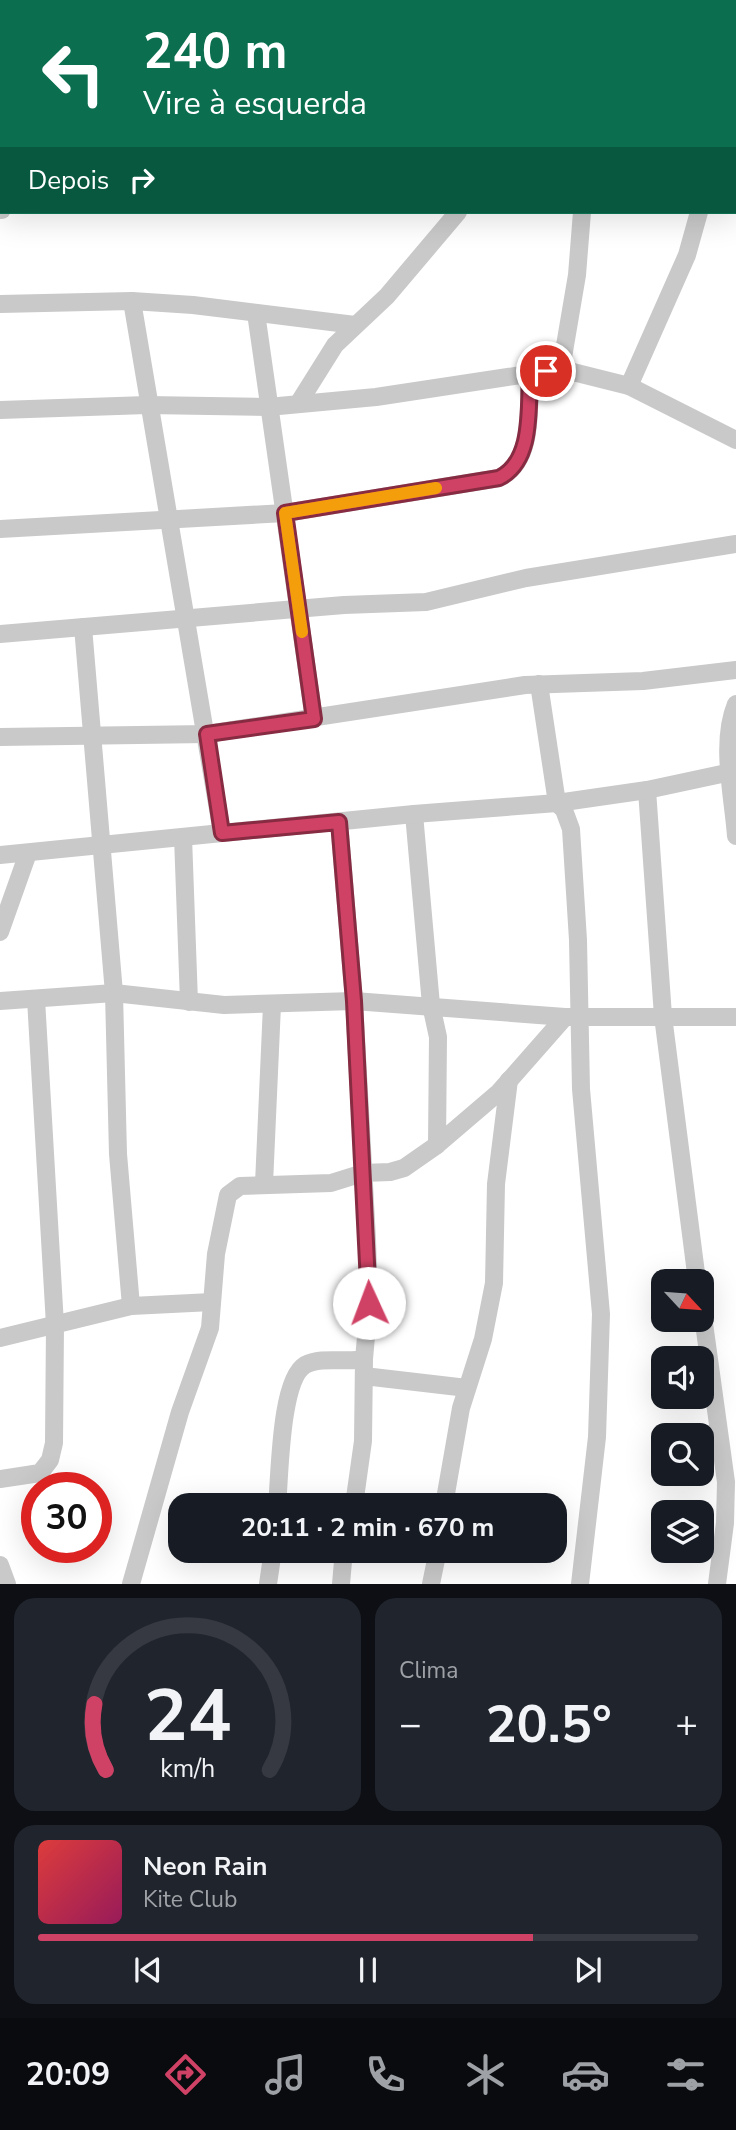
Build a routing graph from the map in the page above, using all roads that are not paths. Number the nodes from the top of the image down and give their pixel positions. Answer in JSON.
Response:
{"nodes":[{"id":1,"x":456,"y":214,"type":"edge"},
{"id":2,"x":582,"y":214,"type":"edge"},
{"id":3,"x":698,"y":214,"type":"edge"},
{"id":4,"x":132,"y":301,"type":"junction"},
{"id":5,"x":0,"y":304,"type":"edge"},
{"id":6,"x":256,"y":313,"type":"junction"},
{"id":7,"x":355,"y":325,"type":"junction"},
{"id":8,"x":561,"y":369,"type":"junction"},
{"id":9,"x":530,"y":373,"type":"junction"},
{"id":10,"x":629,"y":386,"type":"junction"},
{"id":11,"x":298,"y":404,"type":"junction"},
{"id":12,"x":147,"y":405,"type":"junction"},
{"id":13,"x":268,"y":407,"type":"junction"},
{"id":14,"x":0,"y":410,"type":"edge"},
{"id":15,"x":736,"y":440,"type":"edge"},
{"id":16,"x":285,"y":513,"type":"junction"},
{"id":17,"x":171,"y":522,"type":"junction"},
{"id":18,"x":0,"y":529,"type":"edge"},
{"id":19,"x":736,"y":544,"type":"edge"},
{"id":20,"x":299,"y":609,"type":"junction"},
{"id":21,"x":185,"y":619,"type":"junction"},
{"id":22,"x":83,"y":627,"type":"junction"},
{"id":23,"x":0,"y":634,"type":"edge"},
{"id":24,"x":736,"y":670,"type":"edge"},
{"id":25,"x":539,"y":684,"type":"junction"},
{"id":26,"x":736,"y":704,"type":"edge"},
{"id":27,"x":314,"y":719,"type":"junction"},
{"id":28,"x":207,"y":734,"type":"junction"},
{"id":29,"x":0,"y":737,"type":"edge"},
{"id":30,"x":95,"y":738,"type":"junction"},
{"id":31,"x":731,"y":772,"type":"junction"},
{"id":32,"x":647,"y":790,"type":"junction"},
{"id":33,"x":557,"y":803,"type":"junction"},
{"id":34,"x":414,"y":814,"type":"junction"},
{"id":35,"x":339,"y":822,"type":"junction"},
{"id":36,"x":222,"y":833,"type":"junction"},
{"id":37,"x":736,"y":836,"type":"edge"},
{"id":38,"x":183,"y":837,"type":"junction"},
{"id":39,"x":102,"y":846,"type":"junction"},
{"id":40,"x":28,"y":852,"type":"junction"},
{"id":41,"x":0,"y":855,"type":"edge"},
{"id":42,"x":0,"y":932,"type":"edge"},
{"id":43,"x":114,"y":993,"type":"junction"},
{"id":44,"x":36,"y":999,"type":"junction"},
{"id":45,"x":0,"y":1001,"type":"edge"},
{"id":46,"x":354,"y":1001,"type":"junction"},
{"id":47,"x":188,"y":1002,"type":"junction"},
{"id":48,"x":272,"y":1005,"type":"junction"},
{"id":49,"x":431,"y":1005,"type":"junction"},
{"id":50,"x":663,"y":1016,"type":"junction"},
{"id":51,"x":573,"y":1017,"type":"junction"},
{"id":52,"x":736,"y":1017,"type":"edge"},
{"id":53,"x":509,"y":1080,"type":"junction"},
{"id":54,"x":437,"y":1145,"type":"junction"},
{"id":55,"x":363,"y":1173,"type":"junction"},
{"id":56,"x":264,"y":1184,"type":"junction"},
{"id":57,"x":695,"y":1269,"type":"edge"},
{"id":58,"x":212,"y":1302,"type":"junction"},
{"id":59,"x":131,"y":1306,"type":"junction"},
{"id":60,"x":55,"y":1325,"type":"junction"},
{"id":61,"x":705,"y":1332,"type":"edge"},
{"id":62,"x":0,"y":1338,"type":"edge"},
{"id":63,"x":364,"y":1368,"type":"junction"},
{"id":64,"x":467,"y":1388,"type":"junction"},
{"id":65,"x":0,"y":1479,"type":"edge"},
{"id":66,"x":278,"y":1493,"type":"edge"},
{"id":67,"x":356,"y":1493,"type":"edge"},
{"id":68,"x":446,"y":1493,"type":"edge"},
{"id":69,"x":271,"y":1563,"type":"edge"},
{"id":70,"x":343,"y":1563,"type":"edge"},
{"id":71,"x":435,"y":1563,"type":"edge"},
{"id":72,"x":0,"y":1565,"type":"edge"},
{"id":73,"x":7,"y":1584,"type":"edge"},
{"id":74,"x":131,"y":1584,"type":"edge"},
{"id":75,"x":268,"y":1584,"type":"edge"},
{"id":76,"x":341,"y":1584,"type":"edge"},
{"id":77,"x":431,"y":1584,"type":"edge"},
{"id":78,"x":580,"y":1584,"type":"edge"},
{"id":79,"x":718,"y":1584,"type":"edge"}],
"edges":[{"from":1,"to":7,"type":"street"},
{"from":2,"to":8,"type":"street"},
{"from":3,"to":10,"type":"street"},
{"from":4,"to":5,"type":"street"},
{"from":4,"to":6,"type":"street"},
{"from":4,"to":12,"type":"street"},
{"from":6,"to":7,"type":"street"},
{"from":6,"to":13,"type":"street"},
{"from":7,"to":11,"type":"street"},
{"from":8,"to":9,"type":"street"},
{"from":8,"to":10,"type":"street"},
{"from":9,"to":11,"type":"street"},
{"from":9,"to":16,"type":"street"},
{"from":10,"to":15,"type":"street"},
{"from":11,"to":13,"type":"street"},
{"from":12,"to":13,"type":"street"},
{"from":12,"to":14,"type":"street"},
{"from":12,"to":17,"type":"street"},
{"from":13,"to":16,"type":"street"},
{"from":16,"to":17,"type":"street"},
{"from":16,"to":20,"type":"street"},
{"from":17,"to":18,"type":"street"},
{"from":17,"to":21,"type":"street"},
{"from":19,"to":20,"type":"street"},
{"from":20,"to":21,"type":"street"},
{"from":20,"to":27,"type":"street"},
{"from":21,"to":22,"type":"street"},
{"from":21,"to":28,"type":"street"},
{"from":22,"to":23,"type":"street"},
{"from":22,"to":30,"type":"street"},
{"from":24,"to":25,"type":"street"},
{"from":25,"to":27,"type":"street"},
{"from":25,"to":33,"type":"street"},
{"from":26,"to":31,"type":"street"},
{"from":27,"to":28,"type":"street"},
{"from":28,"to":30,"type":"street"},
{"from":28,"to":36,"type":"street"},
{"from":29,"to":30,"type":"street"},
{"from":30,"to":39,"type":"street"},
{"from":31,"to":32,"type":"street"},
{"from":31,"to":37,"type":"street"},
{"from":32,"to":33,"type":"street"},
{"from":32,"to":50,"type":"street"},
{"from":33,"to":34,"type":"street"},
{"from":33,"to":51,"type":"street"},
{"from":34,"to":35,"type":"street"},
{"from":34,"to":49,"type":"street"},
{"from":35,"to":36,"type":"street"},
{"from":35,"to":46,"type":"street"},
{"from":36,"to":38,"type":"street"},
{"from":38,"to":39,"type":"street"},
{"from":38,"to":47,"type":"street"},
{"from":39,"to":40,"type":"street"},
{"from":39,"to":43,"type":"street"},
{"from":40,"to":41,"type":"street"},
{"from":40,"to":42,"type":"street"},
{"from":43,"to":44,"type":"street"},
{"from":43,"to":47,"type":"street"},
{"from":43,"to":59,"type":"street"},
{"from":44,"to":45,"type":"street"},
{"from":44,"to":60,"type":"street"},
{"from":46,"to":48,"type":"street"},
{"from":46,"to":49,"type":"street"},
{"from":46,"to":55,"type":"street"},
{"from":47,"to":48,"type":"street"},
{"from":48,"to":56,"type":"street"},
{"from":49,"to":51,"type":"street"},
{"from":49,"to":54,"type":"street"},
{"from":50,"to":51,"type":"street"},
{"from":50,"to":52,"type":"street"},
{"from":50,"to":57,"type":"street"},
{"from":51,"to":53,"type":"street"},
{"from":51,"to":78,"type":"street"},
{"from":53,"to":54,"type":"street"},
{"from":53,"to":64,"type":"street"},
{"from":54,"to":55,"type":"street"},
{"from":55,"to":56,"type":"street"},
{"from":55,"to":63,"type":"street"},
{"from":56,"to":58,"type":"street"},
{"from":58,"to":59,"type":"street"},
{"from":58,"to":74,"type":"street"},
{"from":59,"to":60,"type":"street"},
{"from":60,"to":62,"type":"street"},
{"from":60,"to":65,"type":"street"},
{"from":61,"to":79,"type":"street"},
{"from":63,"to":64,"type":"street"},
{"from":63,"to":66,"type":"street"},
{"from":63,"to":67,"type":"street"},
{"from":64,"to":68,"type":"street"},
{"from":69,"to":75,"type":"street"},
{"from":70,"to":76,"type":"street"},
{"from":71,"to":77,"type":"street"},
{"from":72,"to":73,"type":"street"}]}
